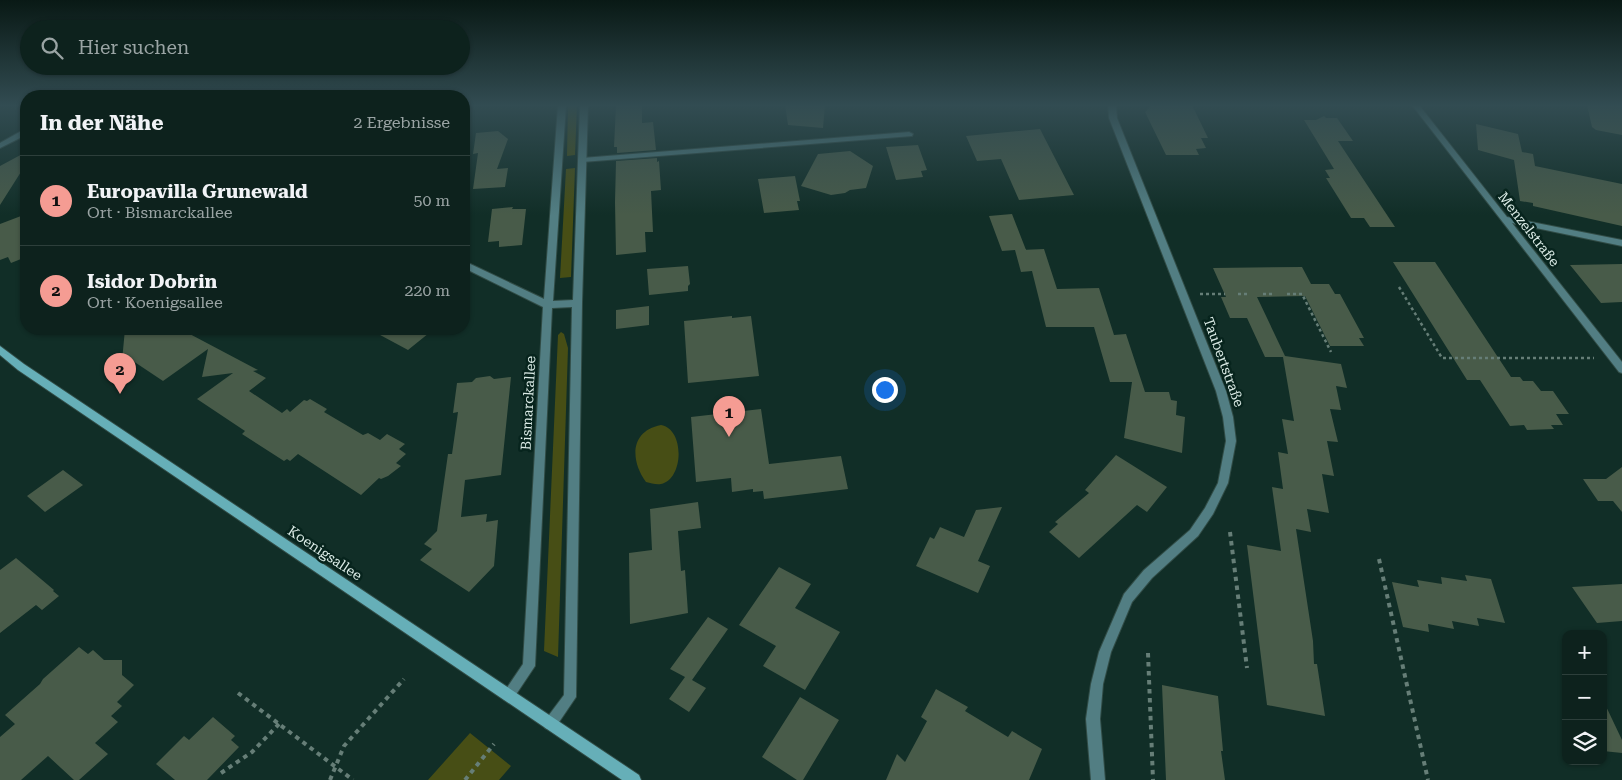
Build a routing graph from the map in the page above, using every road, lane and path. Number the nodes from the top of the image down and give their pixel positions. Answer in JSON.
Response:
{"nodes":[{"id":1,"x":559,"y":141,"type":"edge"},
{"id":2,"x":583,"y":141,"type":"edge"},
{"id":3,"x":816,"y":141,"type":"edge"},
{"id":4,"x":1122,"y":141,"type":"edge"},
{"id":5,"x":1443,"y":141,"type":"edge"},
{"id":6,"x":582,"y":160,"type":"junction"},
{"id":7,"x":1504,"y":219,"type":"junction"},
{"id":8,"x":1622,"y":244,"type":"edge"},
{"id":9,"x":470,"y":267,"type":"edge"},
{"id":10,"x":1399,"y":287,"type":"dead end"},
{"id":11,"x":1200,"y":294,"type":"dead end"},
{"id":12,"x":1225,"y":294,"type":"dead end"},
{"id":13,"x":1238,"y":294,"type":"dead end"},
{"id":14,"x":1248,"y":294,"type":"dead end"},
{"id":15,"x":1263,"y":294,"type":"dead end"},
{"id":16,"x":1273,"y":294,"type":"dead end"},
{"id":17,"x":1287,"y":294,"type":"dead end"},
{"id":18,"x":577,"y":303,"type":"junction"},
{"id":19,"x":548,"y":305,"type":"junction"},
{"id":20,"x":0,"y":350,"type":"edge"},
{"id":21,"x":1331,"y":352,"type":"dead end"},
{"id":22,"x":1597,"y":358,"type":"dead end"},
{"id":23,"x":1622,"y":369,"type":"edge"},
{"id":24,"x":1230,"y":532,"type":"dead end"},
{"id":25,"x":1379,"y":559,"type":"dead end"},
{"id":26,"x":1148,"y":654,"type":"dead end"},
{"id":27,"x":1246,"y":668,"type":"dead end"},
{"id":28,"x":404,"y":679,"type":"dead end"},
{"id":29,"x":238,"y":693,"type":"dead end"},
{"id":30,"x":508,"y":695,"type":"junction"},
{"id":31,"x":550,"y":723,"type":"junction"},
{"id":32,"x":279,"y":724,"type":"junction"},
{"id":33,"x":494,"y":744,"type":"dead end"},
{"id":34,"x":335,"y":766,"type":"junction"},
{"id":35,"x":221,"y":773,"type":"dead end"},
{"id":36,"x":330,"y":780,"type":"edge"},
{"id":37,"x":353,"y":780,"type":"edge"},
{"id":38,"x":465,"y":780,"type":"edge"},
{"id":39,"x":634,"y":780,"type":"edge"},
{"id":40,"x":1098,"y":780,"type":"edge"},
{"id":41,"x":1153,"y":780,"type":"edge"},
{"id":42,"x":1428,"y":780,"type":"edge"}],
"edges":[{"from":1,"to":19,"type":"street","name":"Bismarckallee"},
{"from":2,"to":6,"type":"street"},
{"from":3,"to":6,"type":"street"},
{"from":4,"to":40,"type":"street","name":"Taubertstraße"},
{"from":5,"to":7,"type":"street","name":"Menzelstraße"},
{"from":6,"to":18,"type":"street"},
{"from":7,"to":8,"type":"street"},
{"from":7,"to":23,"type":"street","name":"Menzelstraße"},
{"from":9,"to":19,"type":"street"},
{"from":10,"to":22,"type":"path"},
{"from":11,"to":12,"type":"path"},
{"from":13,"to":14,"type":"path"},
{"from":15,"to":16,"type":"path"},
{"from":17,"to":21,"type":"path"},
{"from":18,"to":19,"type":"street"},
{"from":18,"to":31,"type":"street"},
{"from":19,"to":30,"type":"street","name":"Bismarckallee"},
{"from":20,"to":30,"type":"main road","name":"Koenigsallee"},
{"from":24,"to":27,"type":"path"},
{"from":25,"to":42,"type":"path"},
{"from":26,"to":41,"type":"path"},
{"from":28,"to":34,"type":"path"},
{"from":29,"to":32,"type":"path"},
{"from":30,"to":31,"type":"main road","name":"Koenigsallee"},
{"from":31,"to":39,"type":"main road","name":"Koenigsallee"},
{"from":32,"to":34,"type":"path"},
{"from":32,"to":35,"type":"path"},
{"from":33,"to":38,"type":"path"},
{"from":34,"to":36,"type":"path"},
{"from":34,"to":37,"type":"path"}]}
